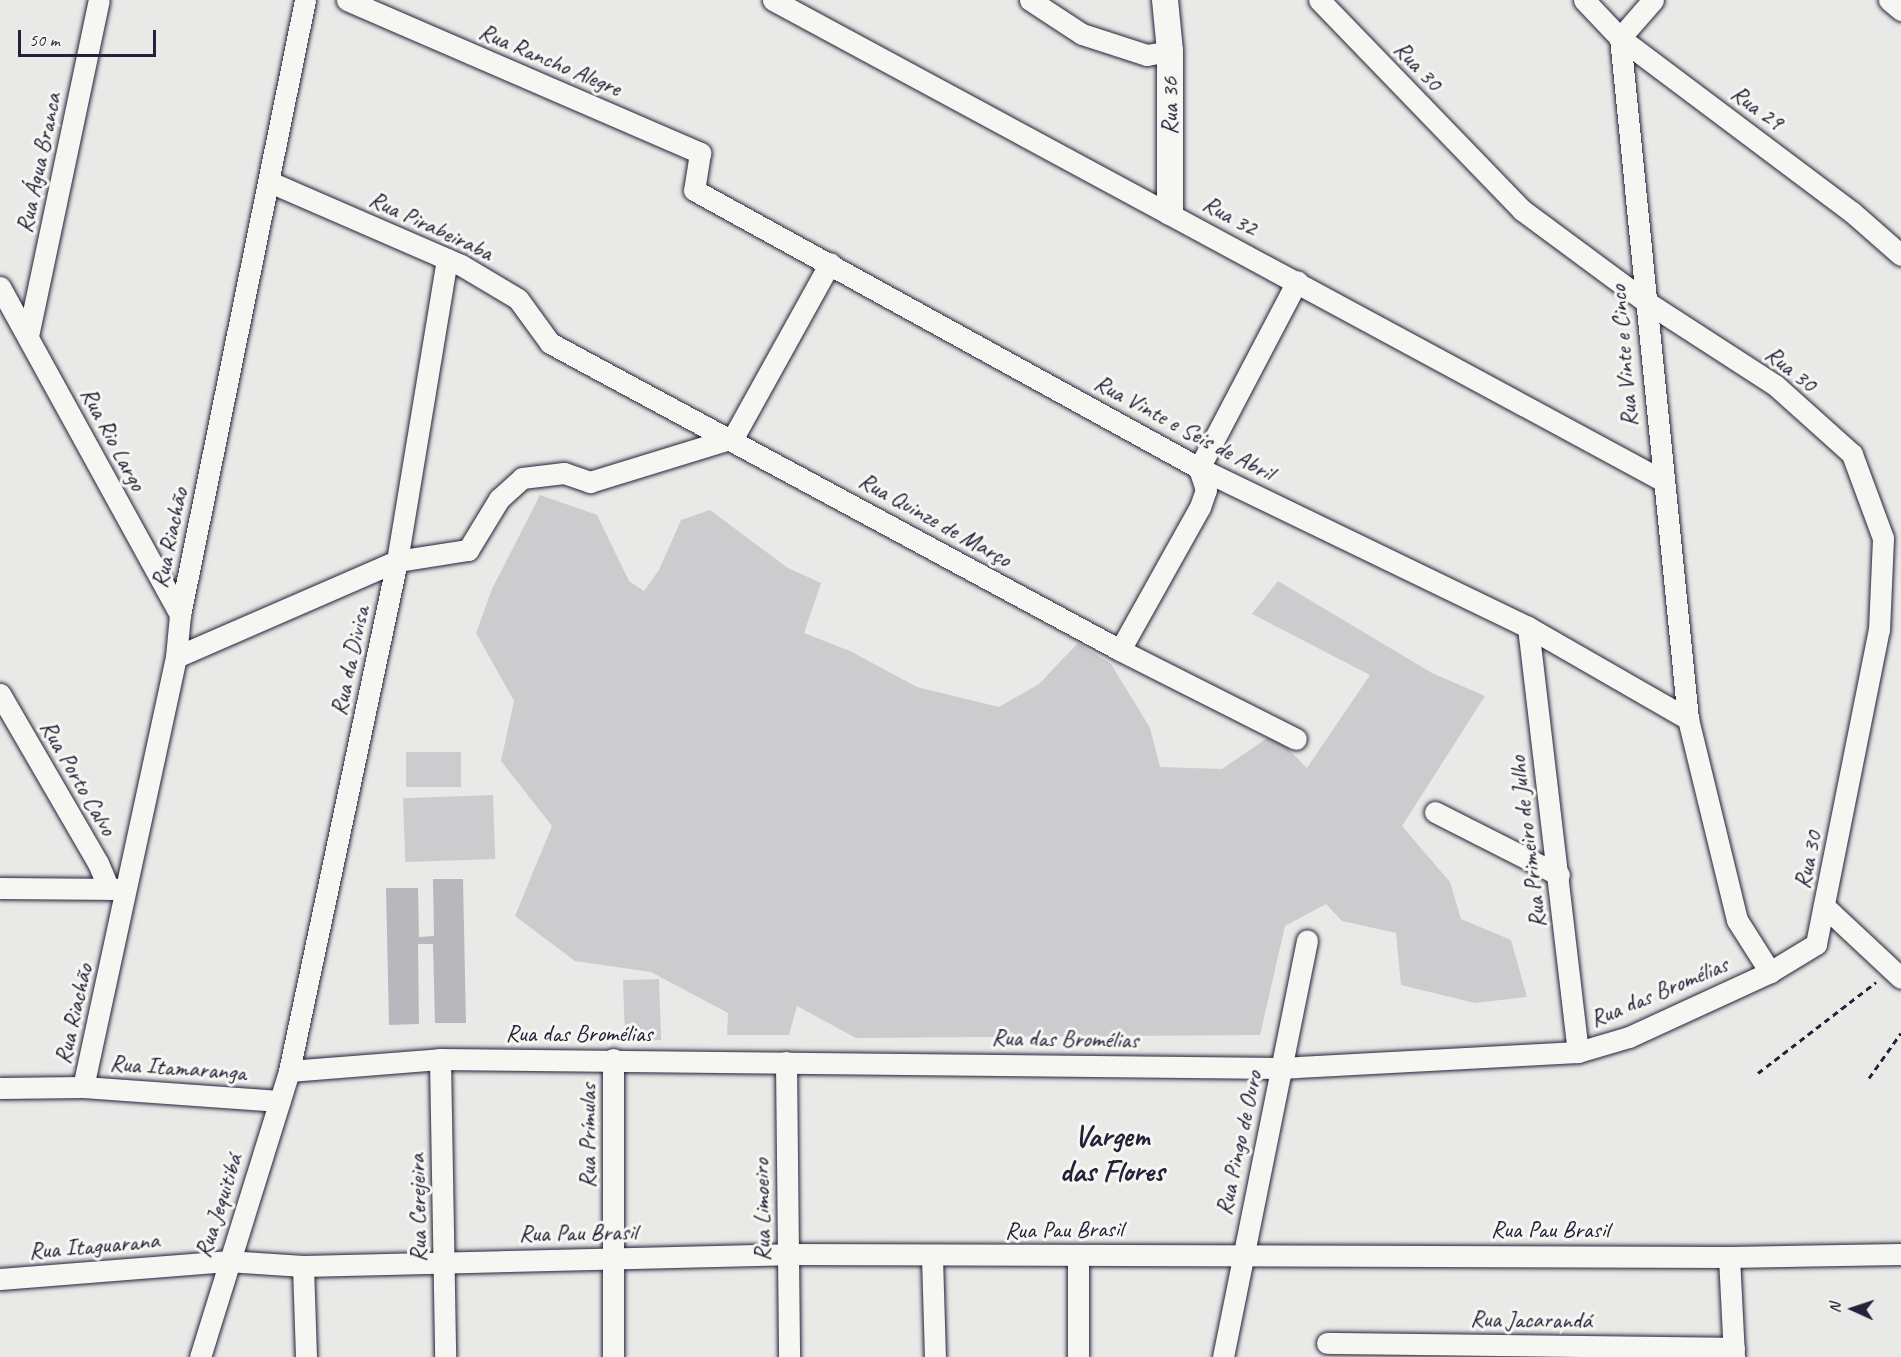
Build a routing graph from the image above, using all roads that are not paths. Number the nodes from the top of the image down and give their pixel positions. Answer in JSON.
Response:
{"nodes":[{"id":1,"x":99,"y":0,"type":"edge"},
{"id":2,"x":305,"y":0,"type":"edge"},
{"id":3,"x":347,"y":0,"type":"edge"},
{"id":4,"x":772,"y":0,"type":"edge"},
{"id":5,"x":1030,"y":0,"type":"edge"},
{"id":6,"x":1164,"y":0,"type":"edge"},
{"id":7,"x":1319,"y":0,"type":"edge"},
{"id":8,"x":1584,"y":0,"type":"edge"},
{"id":9,"x":1653,"y":0,"type":"edge"},
{"id":10,"x":1889,"y":0,"type":"edge"},
{"id":11,"x":1901,"y":10,"type":"edge"},
{"id":12,"x":1620,"y":38,"type":"junction"},
{"id":13,"x":1170,"y":51,"type":"junction"},
{"id":14,"x":700,"y":153,"type":"joint"},
{"id":15,"x":270,"y":182,"type":"junction"},
{"id":16,"x":1170,"y":212,"type":"junction"},
{"id":17,"x":1901,"y":254,"type":"edge"},
{"id":18,"x":447,"y":259,"type":"junction"},
{"id":19,"x":831,"y":263,"type":"junction"},
{"id":20,"x":1297,"y":281,"type":"junction"},
{"id":21,"x":0,"y":287,"type":"edge"},
{"id":22,"x":1645,"y":301,"type":"junction"},
{"id":23,"x":28,"y":336,"type":"junction"},
{"id":24,"x":550,"y":343,"type":"joint"},
{"id":25,"x":733,"y":438,"type":"junction"},
{"id":26,"x":1199,"y":468,"type":"junction"},
{"id":27,"x":1662,"y":480,"type":"junction"},
{"id":28,"x":397,"y":561,"type":"junction"},
{"id":29,"x":180,"y":615,"type":"junction"},
{"id":30,"x":1528,"y":627,"type":"junction"},
{"id":31,"x":1120,"y":650,"type":"junction"},
{"id":32,"x":176,"y":657,"type":"junction"},
{"id":33,"x":0,"y":694,"type":"edge"},
{"id":34,"x":1688,"y":719,"type":"junction"},
{"id":35,"x":1296,"y":739,"type":"dead end"},
{"id":36,"x":1435,"y":812,"type":"dead end"},
{"id":37,"x":1559,"y":875,"type":"junction"},
{"id":38,"x":0,"y":888,"type":"edge"},
{"id":39,"x":119,"y":889,"type":"junction"},
{"id":40,"x":1824,"y":906,"type":"junction"},
{"id":41,"x":1308,"y":940,"type":"dead end"},
{"id":42,"x":1816,"y":944,"type":"joint"},
{"id":43,"x":1770,"y":972,"type":"junction"},
{"id":44,"x":1896,"y":974,"type":"edge"},
{"id":45,"x":1578,"y":1052,"type":"junction"},
{"id":46,"x":440,"y":1059,"type":"junction"},
{"id":47,"x":614,"y":1059,"type":"junction"},
{"id":48,"x":786,"y":1062,"type":"junction"},
{"id":49,"x":1281,"y":1068,"type":"junction"},
{"id":50,"x":290,"y":1071,"type":"junction"},
{"id":51,"x":83,"y":1087,"type":"junction"},
{"id":52,"x":0,"y":1088,"type":"edge"},
{"id":53,"x":280,"y":1101,"type":"junction"},
{"id":54,"x":788,"y":1254,"type":"junction"},
{"id":55,"x":1242,"y":1254,"type":"junction"},
{"id":56,"x":1901,"y":1254,"type":"edge"},
{"id":57,"x":1078,"y":1256,"type":"junction"},
{"id":58,"x":932,"y":1257,"type":"junction"},
{"id":59,"x":1729,"y":1257,"type":"junction"},
{"id":60,"x":614,"y":1258,"type":"junction"},
{"id":61,"x":446,"y":1260,"type":"junction"},
{"id":62,"x":228,"y":1261,"type":"junction"},
{"id":63,"x":303,"y":1266,"type":"junction"},
{"id":64,"x":0,"y":1279,"type":"edge"},
{"id":65,"x":1327,"y":1343,"type":"dead end"},
{"id":66,"x":1734,"y":1352,"type":"edge"},
{"id":67,"x":200,"y":1357,"type":"edge"},
{"id":68,"x":306,"y":1357,"type":"edge"},
{"id":69,"x":445,"y":1357,"type":"edge"},
{"id":70,"x":613,"y":1357,"type":"edge"},
{"id":71,"x":789,"y":1357,"type":"edge"},
{"id":72,"x":934,"y":1357,"type":"edge"},
{"id":73,"x":1078,"y":1357,"type":"edge"},
{"id":74,"x":1223,"y":1357,"type":"edge"}],
"edges":[{"from":1,"to":23,"type":"street","name":"Rua Água Branca"},
{"from":2,"to":15,"type":"street","name":"Rua Riachão"},
{"from":3,"to":14,"type":"street","name":"Rua Rancho Alegre"},
{"from":4,"to":16,"type":"street","name":"Rua 32"},
{"from":5,"to":13,"type":"street"},
{"from":6,"to":13,"type":"street","name":"Rua 36"},
{"from":7,"to":22,"type":"street","name":"Rua 30"},
{"from":8,"to":12,"type":"street","name":"Rua 29"},
{"from":9,"to":12,"type":"street"},
{"from":10,"to":11,"type":"street"},
{"from":12,"to":17,"type":"street","name":"Rua 29"},
{"from":12,"to":22,"type":"street","name":"Rua Vinte e Cinco"},
{"from":13,"to":16,"type":"street","name":"Rua 36"},
{"from":14,"to":19,"type":"street","name":"Rua Vinte e Seis de Abril"},
{"from":15,"to":18,"type":"street","name":"Rua Pirabeiraba"},
{"from":15,"to":29,"type":"street","name":"Rua Riachão"},
{"from":16,"to":20,"type":"street","name":"Rua 32"},
{"from":18,"to":24,"type":"street","name":"Rua Pirabeiraba"},
{"from":18,"to":28,"type":"street","name":"Rua da Divisa"},
{"from":19,"to":25,"type":"street"},
{"from":19,"to":26,"type":"street","name":"Rua Vinte e Seis de Abril"},
{"from":20,"to":26,"type":"street"},
{"from":20,"to":27,"type":"street","name":"Rua 32"},
{"from":21,"to":23,"type":"street","name":"Rua Rio Largo"},
{"from":22,"to":27,"type":"street","name":"Rua Vinte e Cinco"},
{"from":22,"to":40,"type":"street","name":"Rua 30"},
{"from":23,"to":29,"type":"street","name":"Rua Rio Largo"},
{"from":24,"to":25,"type":"street","name":"Rua Quinze de Março"},
{"from":25,"to":28,"type":"street"},
{"from":25,"to":31,"type":"street","name":"Rua Quinze de Março"},
{"from":26,"to":30,"type":"street","name":"Rua Vinte e Seis de Abril"},
{"from":26,"to":31,"type":"street"},
{"from":27,"to":34,"type":"street","name":"Rua Vinte e Cinco"},
{"from":28,"to":32,"type":"street"},
{"from":28,"to":50,"type":"street","name":"Rua da Divisa"},
{"from":29,"to":32,"type":"street","name":"Rua Riachão"},
{"from":30,"to":34,"type":"street","name":"Rua Vinte e Seis de Abril"},
{"from":30,"to":37,"type":"street","name":"Rua Primeiro de Julho"},
{"from":31,"to":35,"type":"street","name":"Rua Quinze de Março"},
{"from":32,"to":39,"type":"street","name":"Rua Riachão"},
{"from":33,"to":39,"type":"street","name":"Rua Porto Calvo"},
{"from":34,"to":43,"type":"street","name":"Rua Vinte e Cinco"},
{"from":36,"to":37,"type":"street"},
{"from":37,"to":45,"type":"street","name":"Rua Primeiro de Julho"},
{"from":38,"to":39,"type":"street"},
{"from":39,"to":51,"type":"street","name":"Rua Riachão"},
{"from":40,"to":42,"type":"street","name":"Rua 30"},
{"from":40,"to":44,"type":"street"},
{"from":41,"to":49,"type":"street","name":"Rua Pingo de Ouro"},
{"from":42,"to":43,"type":"street","name":"Rua das Bromélias"},
{"from":43,"to":45,"type":"street","name":"Rua das Bromélias"},
{"from":45,"to":49,"type":"street","name":"Rua das Bromélias"},
{"from":46,"to":47,"type":"street","name":"Rua das Bromélias"},
{"from":46,"to":50,"type":"street","name":"Rua das Bromélias"},
{"from":46,"to":61,"type":"street","name":"Rua Cerejeira"},
{"from":47,"to":48,"type":"street","name":"Rua das Bromélias"},
{"from":47,"to":60,"type":"street","name":"Rua Prímulas"},
{"from":48,"to":49,"type":"street","name":"Rua das Bromélias"},
{"from":48,"to":54,"type":"street","name":"Rua Limoeiro"},
{"from":49,"to":55,"type":"street","name":"Rua Pingo de Ouro"},
{"from":50,"to":53,"type":"street","name":"Rua Jequitibá"},
{"from":51,"to":52,"type":"street","name":"Rua Itamaranga"},
{"from":51,"to":53,"type":"street","name":"Rua Itamaranga"},
{"from":53,"to":62,"type":"street","name":"Rua Jequitibá"},
{"from":54,"to":58,"type":"street","name":"Rua Pau Brasil"},
{"from":54,"to":60,"type":"street","name":"Rua Pau Brasil"},
{"from":54,"to":71,"type":"street","name":"Rua Limoeiro"},
{"from":55,"to":57,"type":"street","name":"Rua Pau Brasil"},
{"from":55,"to":59,"type":"street","name":"Rua Pau Brasil"},
{"from":55,"to":74,"type":"street","name":"Rua Pingo de Ouro"},
{"from":56,"to":59,"type":"street","name":"Rua Pau Brasil"},
{"from":57,"to":58,"type":"street","name":"Rua Pau Brasil"},
{"from":57,"to":73,"type":"street"},
{"from":58,"to":72,"type":"street"},
{"from":59,"to":66,"type":"street"},
{"from":60,"to":61,"type":"street","name":"Rua Pau Brasil"},
{"from":60,"to":70,"type":"street","name":"Rua Prímulas"},
{"from":61,"to":63,"type":"street","name":"Rua Pau Brasil"},
{"from":61,"to":69,"type":"street","name":"Rua Cerejeira"},
{"from":62,"to":63,"type":"street","name":"Rua Pau Brasil"},
{"from":62,"to":64,"type":"street","name":"Rua Itaguarana"},
{"from":62,"to":67,"type":"street","name":"Rua Jequitibá"},
{"from":63,"to":68,"type":"street"},
{"from":65,"to":66,"type":"street","name":"Rua Jacarandá"}]}
